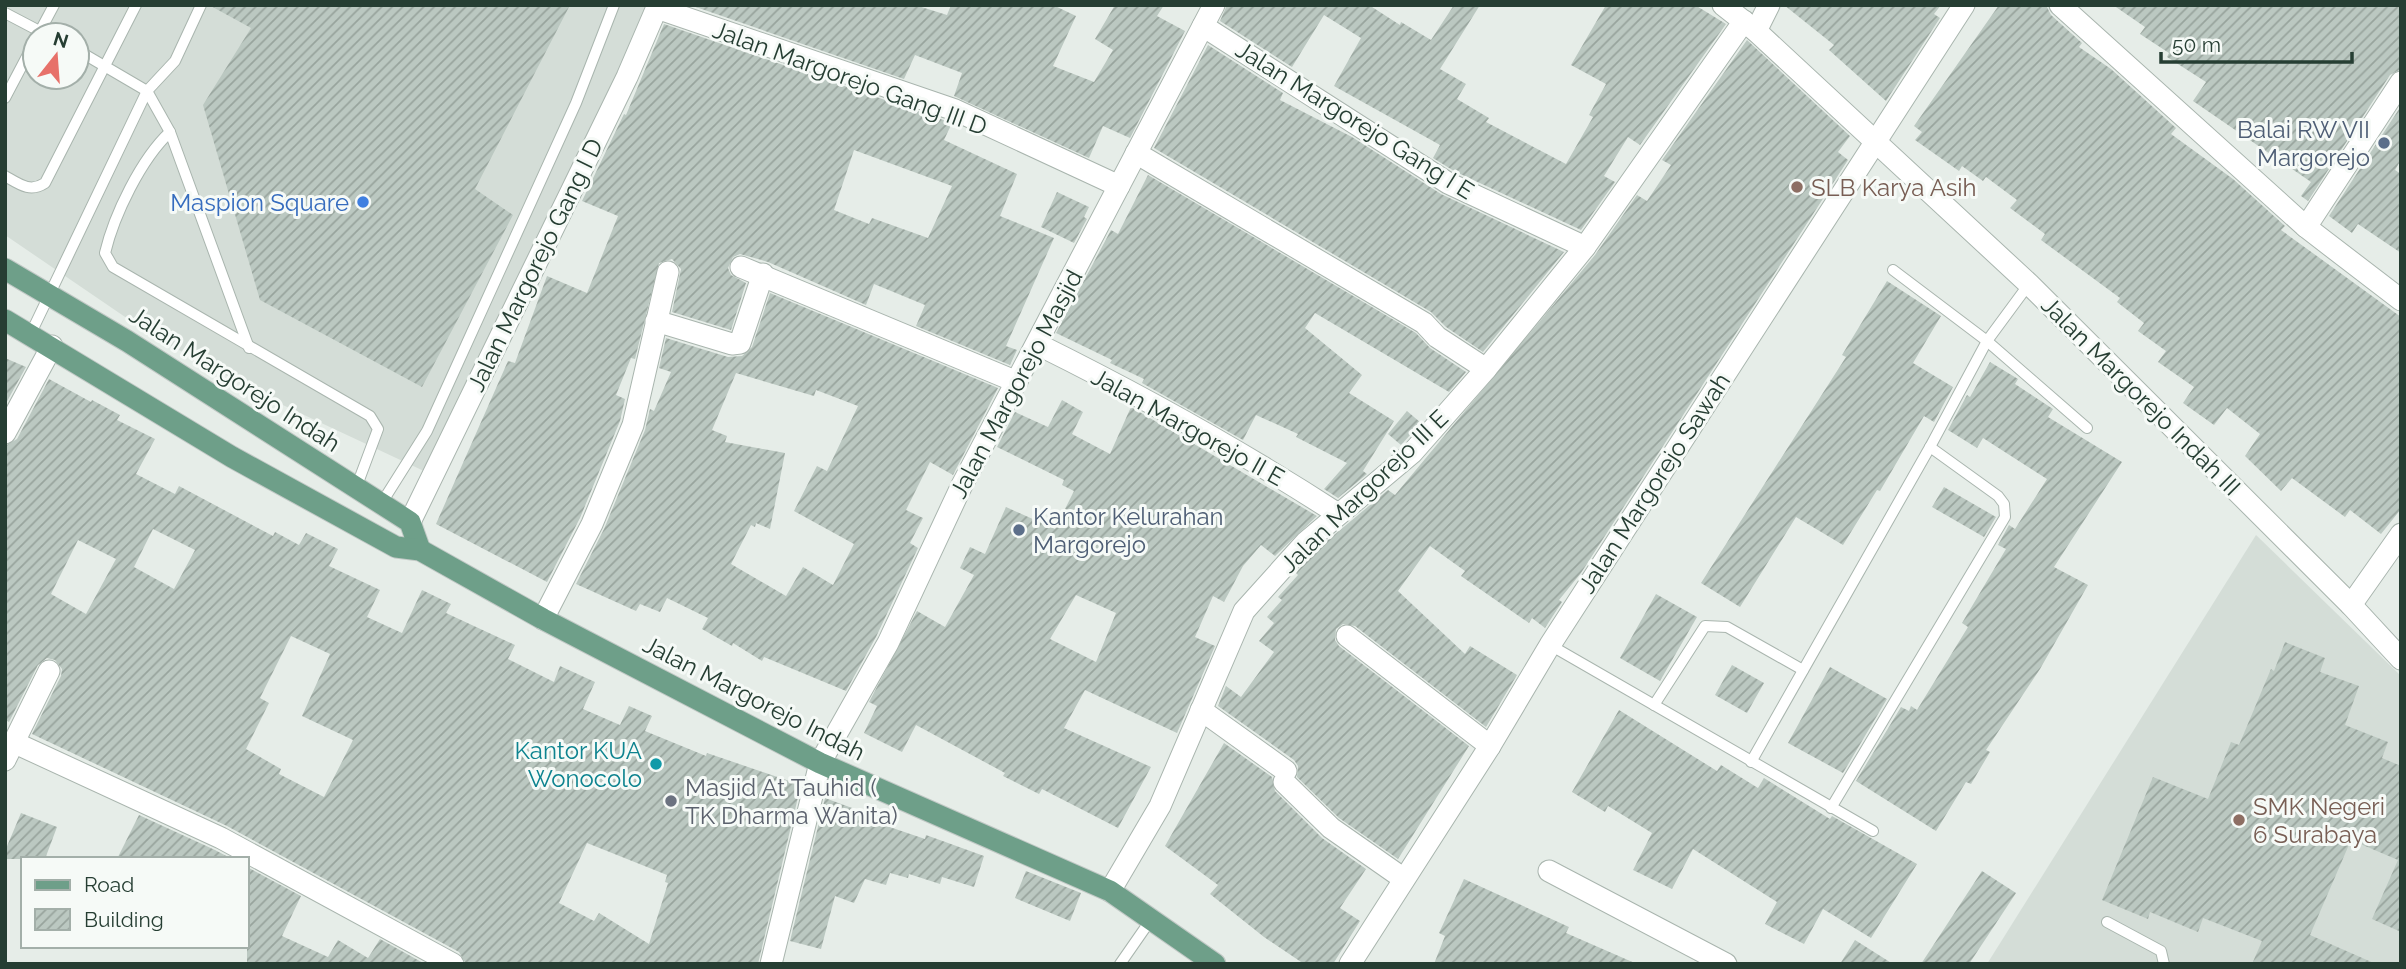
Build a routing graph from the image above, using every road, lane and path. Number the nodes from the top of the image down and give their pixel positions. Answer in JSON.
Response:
{"nodes":[{"id":1,"x":54,"y":5,"type":"edge"},
{"id":2,"x":136,"y":5,"type":"edge"},
{"id":3,"x":201,"y":5,"type":"edge"},
{"id":4,"x":614,"y":5,"type":"edge"},
{"id":5,"x":1723,"y":5,"type":"edge"},
{"id":6,"x":1769,"y":5,"type":"edge"},
{"id":7,"x":1964,"y":5,"type":"edge"},
{"id":8,"x":2060,"y":5,"type":"edge"},
{"id":9,"x":657,"y":7,"type":"edge"},
{"id":10,"x":1205,"y":12,"type":"edge"},
{"id":11,"x":5,"y":13,"type":"edge"},
{"id":12,"x":47,"y":21,"type":"edge"},
{"id":13,"x":21,"y":24,"type":"edge"},
{"id":14,"x":1750,"y":26,"type":"junction"},
{"id":15,"x":91,"y":57,"type":"edge"},
{"id":16,"x":106,"y":65,"type":"junction"},
{"id":17,"x":21,"y":70,"type":"edge"},
{"id":18,"x":2401,"y":82,"type":"edge"},
{"id":19,"x":147,"y":91,"type":"junction"},
{"id":20,"x":5,"y":98,"type":"edge"},
{"id":21,"x":170,"y":132,"type":"junction"},
{"id":22,"x":1875,"y":140,"type":"junction"},
{"id":23,"x":1136,"y":153,"type":"junction"},
{"id":24,"x":5,"y":176,"type":"edge"},
{"id":25,"x":1119,"y":186,"type":"junction"},
{"id":26,"x":2306,"y":226,"type":"junction"},
{"id":27,"x":1586,"y":247,"type":"junction"},
{"id":28,"x":741,"y":267,"type":"dead end"},
{"id":29,"x":5,"y":269,"type":"edge"},
{"id":30,"x":1893,"y":270,"type":"dead end"},
{"id":31,"x":668,"y":271,"type":"dead end"},
{"id":32,"x":763,"y":274,"type":"junction"},
{"id":33,"x":2029,"y":284,"type":"junction"},
{"id":34,"x":50,"y":294,"type":"junction"},
{"id":35,"x":2401,"y":300,"type":"edge"},
{"id":36,"x":5,"y":320,"type":"edge"},
{"id":37,"x":656,"y":321,"type":"junction"},
{"id":38,"x":31,"y":333,"type":"junction"},
{"id":39,"x":1987,"y":341,"type":"junction"},
{"id":40,"x":1037,"y":344,"type":"junction"},
{"id":41,"x":52,"y":346,"type":"junction"},
{"id":42,"x":249,"y":348,"type":"junction"},
{"id":43,"x":1486,"y":369,"type":"junction"},
{"id":44,"x":1017,"y":382,"type":"junction"},
{"id":45,"x":2087,"y":428,"type":"dead end"},
{"id":46,"x":5,"y":433,"type":"edge"},
{"id":47,"x":1930,"y":447,"type":"junction"},
{"id":48,"x":356,"y":488,"type":"junction"},
{"id":49,"x":381,"y":504,"type":"junction"},
{"id":50,"x":1338,"y":514,"type":"junction"},
{"id":51,"x":410,"y":522,"type":"junction"},
{"id":52,"x":2401,"y":534,"type":"edge"},
{"id":53,"x":420,"y":550,"type":"junction"},
{"id":54,"x":2351,"y":605,"type":"junction"},
{"id":55,"x":542,"y":619,"type":"junction"},
{"id":56,"x":1347,"y":636,"type":"dead end"},
{"id":57,"x":1550,"y":645,"type":"junction"},
{"id":58,"x":2401,"y":659,"type":"edge"},
{"id":59,"x":1803,"y":670,"type":"junction"},
{"id":60,"x":49,"y":671,"type":"dead end"},
{"id":61,"x":1654,"y":705,"type":"junction"},
{"id":62,"x":1201,"y":710,"type":"junction"},
{"id":63,"x":1490,"y":746,"type":"junction"},
{"id":64,"x":9,"y":751,"type":"edge"},
{"id":65,"x":1751,"y":761,"type":"junction"},
{"id":66,"x":820,"y":763,"type":"junction"},
{"id":67,"x":1831,"y":808,"type":"junction"},
{"id":68,"x":1873,"y":831,"type":"dead end"},
{"id":69,"x":1549,"y":871,"type":"dead end"},
{"id":70,"x":1404,"y":879,"type":"junction"},
{"id":71,"x":1110,"y":891,"type":"junction"},
{"id":72,"x":1152,"y":918,"type":"junction"},
{"id":73,"x":2107,"y":922,"type":"dead end"},
{"id":74,"x":453,"y":964,"type":"edge"},
{"id":75,"x":771,"y":964,"type":"edge"},
{"id":76,"x":1120,"y":964,"type":"edge"},
{"id":77,"x":1215,"y":964,"type":"edge"},
{"id":78,"x":1349,"y":964,"type":"edge"},
{"id":79,"x":1726,"y":964,"type":"edge"},
{"id":80,"x":2164,"y":964,"type":"edge"}],
"edges":[{"from":1,"to":12,"type":"lane"},
{"from":2,"to":16,"type":"lane"},
{"from":3,"to":19,"type":"lane"},
{"from":4,"to":49,"type":"lane"},
{"from":5,"to":14,"type":"street","name":"Jalan Margorejo Indah III"},
{"from":6,"to":14,"type":"street","name":"Jalan Margorejo III E"},
{"from":7,"to":22,"type":"street","name":"Jalan Margorejo Sawah"},
{"from":8,"to":26,"type":"street"},
{"from":9,"to":25,"type":"street","name":"Jalan Margorejo Gang III D"},
{"from":9,"to":51,"type":"street","name":"Jalan Margorejo Gang I D"},
{"from":10,"to":23,"type":"street","name":"Jalan Margorejo Masjid"},
{"from":10,"to":27,"type":"street","name":"Jalan Margorejo Gang I E"},
{"from":11,"to":13,"type":"lane"},
{"from":14,"to":22,"type":"street","name":"Jalan Margorejo Indah III"},
{"from":14,"to":27,"type":"street","name":"Jalan Margorejo III E"},
{"from":15,"to":16,"type":"lane"},
{"from":16,"to":19,"type":"lane"},
{"from":16,"to":24,"type":"lane"},
{"from":17,"to":20,"type":"lane"},
{"from":18,"to":26,"type":"street"},
{"from":19,"to":21,"type":"lane"},
{"from":19,"to":34,"type":"lane"},
{"from":21,"to":42,"type":"lane"},
{"from":21,"to":42,"type":"lane"},
{"from":22,"to":33,"type":"street","name":"Jalan Margorejo Indah III"},
{"from":22,"to":57,"type":"street","name":"Jalan Margorejo Sawah"},
{"from":23,"to":25,"type":"street","name":"Jalan Margorejo Masjid"},
{"from":23,"to":43,"type":"street"},
{"from":25,"to":40,"type":"street","name":"Jalan Margorejo Masjid"},
{"from":26,"to":35,"type":"street"},
{"from":27,"to":43,"type":"street","name":"Jalan Margorejo III E"},
{"from":28,"to":32,"type":"street"},
{"from":29,"to":34,"type":"main road","name":"Jalan Margorejo Indah"},
{"from":30,"to":39,"type":"lane"},
{"from":31,"to":37,"type":"street"},
{"from":32,"to":37,"type":"street"},
{"from":32,"to":44,"type":"street"},
{"from":33,"to":39,"type":"lane"},
{"from":33,"to":54,"type":"street","name":"Jalan Margorejo Indah III"},
{"from":34,"to":38,"type":"lane"},
{"from":34,"to":48,"type":"main road","name":"Jalan Margorejo Indah"},
{"from":36,"to":38,"type":"main road","name":"Jalan Margorejo Indah"},
{"from":37,"to":55,"type":"street"},
{"from":38,"to":41,"type":"main road","name":"Jalan Margorejo Indah"},
{"from":39,"to":45,"type":"lane"},
{"from":39,"to":47,"type":"lane"},
{"from":40,"to":44,"type":"street","name":"Jalan Margorejo Masjid"},
{"from":40,"to":50,"type":"street","name":"Jalan Margorejo II E"},
{"from":41,"to":46,"type":"street"},
{"from":41,"to":53,"type":"main road","name":"Jalan Margorejo Indah"},
{"from":42,"to":48,"type":"lane"},
{"from":43,"to":50,"type":"street","name":"Jalan Margorejo III E"},
{"from":44,"to":66,"type":"street","name":"Jalan Margorejo Masjid"},
{"from":47,"to":59,"type":"lane"},
{"from":47,"to":67,"type":"lane"},
{"from":48,"to":49,"type":"main road","name":"Jalan Margorejo Indah"},
{"from":49,"to":51,"type":"main road","name":"Jalan Margorejo Indah"},
{"from":50,"to":62,"type":"street","name":"Jalan Margorejo III E"},
{"from":51,"to":53,"type":"main road"},
{"from":52,"to":54,"type":"street"},
{"from":53,"to":55,"type":"main road","name":"Jalan Margorejo Indah"},
{"from":54,"to":58,"type":"street","name":"Jalan Margorejo Indah III"},
{"from":55,"to":66,"type":"main road","name":"Jalan Margorejo Indah"},
{"from":56,"to":63,"type":"street"},
{"from":57,"to":61,"type":"lane"},
{"from":57,"to":63,"type":"street","name":"Jalan Margorejo Sawah"},
{"from":59,"to":61,"type":"lane"},
{"from":59,"to":65,"type":"lane"},
{"from":60,"to":64,"type":"street"},
{"from":61,"to":65,"type":"lane"},
{"from":62,"to":70,"type":"street"},
{"from":62,"to":71,"type":"street","name":"Jalan Margorejo III E"},
{"from":63,"to":70,"type":"street","name":"Jalan Margorejo Sawah"},
{"from":64,"to":74,"type":"street"},
{"from":65,"to":67,"type":"lane"},
{"from":66,"to":71,"type":"main road","name":"Jalan Margorejo Indah"},
{"from":66,"to":75,"type":"street","name":"Jalan Margorejo Masjid"},
{"from":67,"to":68,"type":"lane"},
{"from":69,"to":79,"type":"street"},
{"from":70,"to":78,"type":"street","name":"Jalan Margorejo Sawah"},
{"from":71,"to":72,"type":"main road","name":"Jalan Margorejo Indah"},
{"from":72,"to":76,"type":"lane"},
{"from":72,"to":77,"type":"main road","name":"Jalan Margorejo Indah"},
{"from":73,"to":80,"type":"lane"}]}
